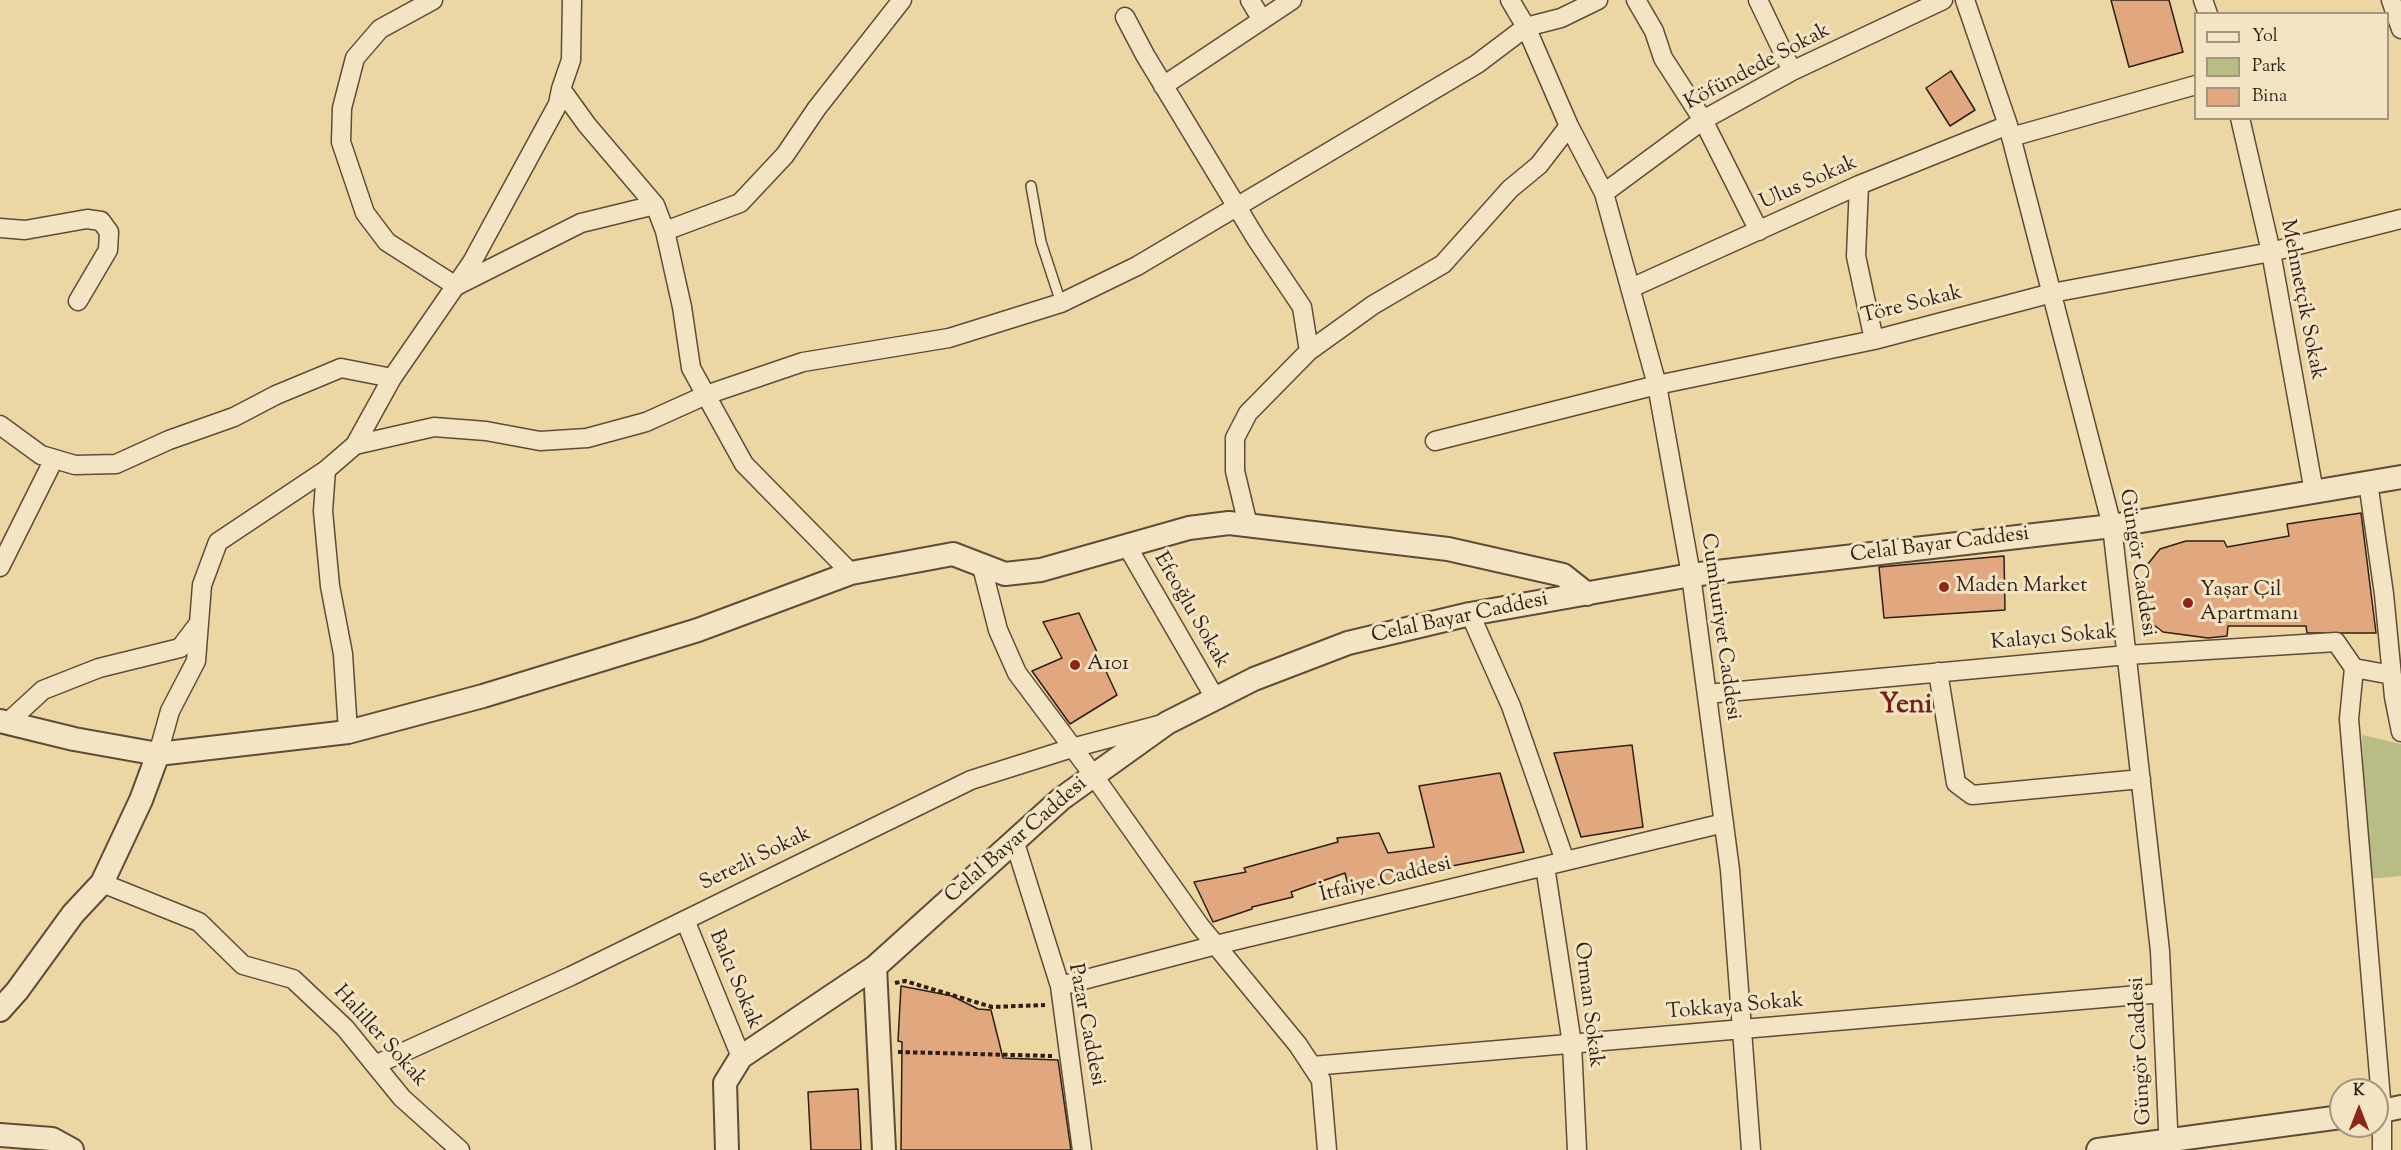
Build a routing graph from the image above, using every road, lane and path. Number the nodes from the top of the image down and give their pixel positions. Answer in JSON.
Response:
{"nodes":[{"id":1,"x":433,"y":0,"type":"edge"},
{"id":2,"x":902,"y":0,"type":"edge"},
{"id":3,"x":1250,"y":0,"type":"edge"},
{"id":4,"x":1292,"y":0,"type":"edge"},
{"id":5,"x":1510,"y":0,"type":"edge"},
{"id":6,"x":1598,"y":0,"type":"edge"},
{"id":7,"x":1636,"y":0,"type":"edge"},
{"id":8,"x":1758,"y":0,"type":"edge"},
{"id":9,"x":1943,"y":0,"type":"edge"},
{"id":10,"x":1965,"y":0,"type":"edge"},
{"id":11,"x":2391,"y":0,"type":"edge"},
{"id":12,"x":570,"y":1,"type":"edge"},
{"id":13,"x":1125,"y":17,"type":"dead end"},
{"id":14,"x":1262,"y":20,"type":"junction"},
{"id":15,"x":2397,"y":25,"type":"edge"},
{"id":16,"x":1526,"y":27,"type":"junction"},
{"id":17,"x":1792,"y":71,"type":"junction"},
{"id":18,"x":2194,"y":85,"type":"edge"},
{"id":19,"x":1164,"y":86,"type":"junction"},
{"id":20,"x":561,"y":89,"type":"junction"},
{"id":21,"x":1703,"y":120,"type":"junction"},
{"id":22,"x":2240,"y":120,"type":"edge"},
{"id":23,"x":1569,"y":126,"type":"junction"},
{"id":24,"x":2009,"y":131,"type":"junction"},
{"id":25,"x":1859,"y":185,"type":"junction"},
{"id":26,"x":1031,"y":186,"type":"dead end"},
{"id":27,"x":1604,"y":193,"type":"junction"},
{"id":28,"x":656,"y":205,"type":"junction"},
{"id":29,"x":1237,"y":207,"type":"junction"},
{"id":30,"x":2401,"y":219,"type":"edge"},
{"id":31,"x":0,"y":228,"type":"edge"},
{"id":32,"x":665,"y":231,"type":"junction"},
{"id":33,"x":1759,"y":231,"type":"junction"},
{"id":34,"x":2271,"y":252,"type":"junction"},
{"id":35,"x":456,"y":286,"type":"junction"},
{"id":36,"x":1631,"y":288,"type":"junction"},
{"id":37,"x":2052,"y":293,"type":"junction"},
{"id":38,"x":78,"y":301,"type":"dead end"},
{"id":39,"x":1061,"y":303,"type":"junction"},
{"id":40,"x":1874,"y":340,"type":"junction"},
{"id":41,"x":1309,"y":351,"type":"junction"},
{"id":42,"x":392,"y":378,"type":"junction"},
{"id":43,"x":1657,"y":385,"type":"junction"},
{"id":44,"x":706,"y":395,"type":"junction"},
{"id":45,"x":0,"y":425,"type":"edge"},
{"id":46,"x":1435,"y":441,"type":"dead end"},
{"id":47,"x":355,"y":445,"type":"junction"},
{"id":48,"x":54,"y":459,"type":"junction"},
{"id":49,"x":326,"y":470,"type":"junction"},
{"id":50,"x":2401,"y":477,"type":"edge"},
{"id":51,"x":2368,"y":482,"type":"junction"},
{"id":52,"x":2314,"y":492,"type":"junction"},
{"id":53,"x":1248,"y":525,"type":"junction"},
{"id":54,"x":2112,"y":526,"type":"junction"},
{"id":55,"x":1127,"y":546,"type":"junction"},
{"id":56,"x":0,"y":567,"type":"edge"},
{"id":57,"x":982,"y":567,"type":"junction"},
{"id":58,"x":851,"y":573,"type":"junction"},
{"id":59,"x":1691,"y":575,"type":"junction"},
{"id":60,"x":1587,"y":594,"type":"junction"},
{"id":61,"x":1470,"y":614,"type":"junction"},
{"id":62,"x":200,"y":623,"type":"junction"},
{"id":63,"x":2127,"y":655,"type":"junction"},
{"id":64,"x":2354,"y":668,"type":"junction"},
{"id":65,"x":1938,"y":672,"type":"junction"},
{"id":66,"x":2392,"y":675,"type":"junction"},
{"id":67,"x":1707,"y":694,"type":"junction"},
{"id":68,"x":1215,"y":699,"type":"junction"},
{"id":69,"x":3,"y":722,"type":"edge"},
{"id":70,"x":1167,"y":723,"type":"junction"},
{"id":71,"x":348,"y":732,"type":"junction"},
{"id":72,"x":2401,"y":732,"type":"edge"},
{"id":73,"x":1072,"y":748,"type":"junction"},
{"id":74,"x":158,"y":754,"type":"junction"},
{"id":75,"x":1094,"y":776,"type":"junction"},
{"id":76,"x":2141,"y":779,"type":"junction"},
{"id":77,"x":1724,"y":823,"type":"junction"},
{"id":78,"x":1014,"y":840,"type":"junction"},
{"id":79,"x":1565,"y":861,"type":"junction"},
{"id":80,"x":1545,"y":866,"type":"junction"},
{"id":81,"x":102,"y":883,"type":"junction"},
{"id":82,"x":685,"y":920,"type":"junction"},
{"id":83,"x":1216,"y":945,"type":"junction"},
{"id":84,"x":875,"y":976,"type":"junction"},
{"id":85,"x":2162,"y":993,"type":"junction"},
{"id":86,"x":1061,"y":995,"type":"junction"},
{"id":87,"x":0,"y":1010,"type":"edge"},
{"id":88,"x":1742,"y":1030,"type":"junction"},
{"id":89,"x":1572,"y":1044,"type":"junction"},
{"id":90,"x":879,"y":1052,"type":"junction"},
{"id":91,"x":741,"y":1057,"type":"junction"},
{"id":92,"x":1071,"y":1057,"type":"junction"},
{"id":93,"x":375,"y":1065,"type":"junction"},
{"id":94,"x":1312,"y":1066,"type":"junction"},
{"id":95,"x":2384,"y":1078,"type":"edge"},
{"id":96,"x":2329,"y":1119,"type":"edge"},
{"id":97,"x":0,"y":1135,"type":"edge"},
{"id":98,"x":438,"y":1144,"type":"edge"},
{"id":99,"x":2169,"y":1146,"type":"edge"},
{"id":100,"x":72,"y":1150,"type":"edge"},
{"id":101,"x":460,"y":1150,"type":"edge"},
{"id":102,"x":727,"y":1150,"type":"edge"},
{"id":103,"x":884,"y":1150,"type":"edge"},
{"id":104,"x":1082,"y":1150,"type":"edge"},
{"id":105,"x":1327,"y":1150,"type":"edge"},
{"id":106,"x":1577,"y":1150,"type":"edge"},
{"id":107,"x":1751,"y":1150,"type":"edge"},
{"id":108,"x":2098,"y":1150,"type":"edge"}],
"edges":[{"from":1,"to":35,"type":"street"},
{"from":2,"to":32,"type":"street"},
{"from":3,"to":14,"type":"street"},
{"from":4,"to":14,"type":"street"},
{"from":5,"to":16,"type":"street","name":"Cumhuriyet Caddesi"},
{"from":6,"to":16,"type":"street"},
{"from":7,"to":21,"type":"street"},
{"from":8,"to":17,"type":"street"},
{"from":9,"to":17,"type":"street","name":"Köfündede Sokak"},
{"from":10,"to":24,"type":"street","name":"Güngör Caddesi"},
{"from":11,"to":15,"type":"street"},
{"from":12,"to":20,"type":"street"},
{"from":13,"to":19,"type":"street"},
{"from":14,"to":19,"type":"street"},
{"from":16,"to":23,"type":"street","name":"Cumhuriyet Caddesi"},
{"from":16,"to":29,"type":"street"},
{"from":17,"to":21,"type":"street","name":"Köfündede Sokak"},
{"from":18,"to":24,"type":"street","name":"Ulus Sokak"},
{"from":19,"to":29,"type":"street"},
{"from":20,"to":28,"type":"street"},
{"from":20,"to":35,"type":"street"},
{"from":21,"to":27,"type":"street","name":"Köfündede Sokak"},
{"from":21,"to":33,"type":"street"},
{"from":22,"to":34,"type":"street","name":"Mehmetçik Sokak"},
{"from":23,"to":27,"type":"street","name":"Cumhuriyet Caddesi"},
{"from":23,"to":41,"type":"street"},
{"from":24,"to":25,"type":"street","name":"Ulus Sokak"},
{"from":24,"to":37,"type":"street","name":"Güngör Caddesi"},
{"from":25,"to":33,"type":"street","name":"Ulus Sokak"},
{"from":25,"to":40,"type":"street"},
{"from":26,"to":39,"type":"lane"},
{"from":27,"to":36,"type":"street","name":"Cumhuriyet Caddesi"},
{"from":28,"to":32,"type":"street"},
{"from":28,"to":35,"type":"street"},
{"from":29,"to":39,"type":"street"},
{"from":29,"to":41,"type":"street"},
{"from":30,"to":34,"type":"street","name":"Töre Sokak"},
{"from":31,"to":38,"type":"street"},
{"from":32,"to":44,"type":"street"},
{"from":33,"to":36,"type":"street","name":"Ulus Sokak"},
{"from":34,"to":37,"type":"street","name":"Töre Sokak"},
{"from":34,"to":52,"type":"street","name":"Mehmetçik Sokak"},
{"from":35,"to":42,"type":"street"},
{"from":36,"to":43,"type":"street","name":"Cumhuriyet Caddesi"},
{"from":37,"to":40,"type":"street","name":"Töre Sokak"},
{"from":37,"to":54,"type":"street","name":"Güngör Caddesi"},
{"from":39,"to":44,"type":"street"},
{"from":40,"to":43,"type":"street","name":"Töre Sokak"},
{"from":41,"to":53,"type":"street"},
{"from":42,"to":47,"type":"street"},
{"from":42,"to":48,"type":"street"},
{"from":43,"to":46,"type":"street","name":"Töre Sokak"},
{"from":43,"to":59,"type":"street","name":"Cumhuriyet Caddesi"},
{"from":44,"to":47,"type":"street"},
{"from":44,"to":58,"type":"street"},
{"from":45,"to":48,"type":"street"},
{"from":47,"to":49,"type":"street"},
{"from":48,"to":56,"type":"street"},
{"from":49,"to":62,"type":"street"},
{"from":49,"to":71,"type":"street"},
{"from":50,"to":51,"type":"street","name":"Celal Bayar Caddesi"},
{"from":51,"to":52,"type":"street","name":"Celal Bayar Caddesi"},
{"from":51,"to":66,"type":"street"},
{"from":52,"to":54,"type":"street","name":"Celal Bayar Caddesi"},
{"from":53,"to":55,"type":"street"},
{"from":53,"to":60,"type":"street"},
{"from":54,"to":59,"type":"street","name":"Celal Bayar Caddesi"},
{"from":54,"to":63,"type":"street","name":"Güngör Caddesi"},
{"from":55,"to":57,"type":"street"},
{"from":55,"to":68,"type":"street","name":"Efeoğlu Sokak"},
{"from":57,"to":58,"type":"street"},
{"from":57,"to":73,"type":"street"},
{"from":58,"to":71,"type":"street"},
{"from":59,"to":60,"type":"street","name":"Celal Bayar Caddesi"},
{"from":59,"to":67,"type":"street","name":"Cumhuriyet Caddesi"},
{"from":60,"to":61,"type":"street","name":"Celal Bayar Caddesi"},
{"from":61,"to":68,"type":"street","name":"Celal Bayar Caddesi"},
{"from":61,"to":79,"type":"street"},
{"from":62,"to":69,"type":"street"},
{"from":62,"to":74,"type":"street"},
{"from":63,"to":64,"type":"street","name":"Kalaycı Sokak"},
{"from":63,"to":65,"type":"street","name":"Kalaycı Sokak"},
{"from":63,"to":76,"type":"street","name":"Güngör Caddesi"},
{"from":64,"to":66,"type":"street"},
{"from":64,"to":95,"type":"street"},
{"from":65,"to":67,"type":"street","name":"Kalaycı Sokak"},
{"from":65,"to":76,"type":"street"},
{"from":66,"to":72,"type":"street"},
{"from":67,"to":77,"type":"street","name":"Cumhuriyet Caddesi"},
{"from":68,"to":70,"type":"street","name":"Celal Bayar Caddesi"},
{"from":69,"to":74,"type":"street"},
{"from":70,"to":73,"type":"street","name":"Serezli Sokak"},
{"from":70,"to":75,"type":"street","name":"Celal Bayar Caddesi"},
{"from":71,"to":74,"type":"street"},
{"from":73,"to":75,"type":"street"},
{"from":73,"to":82,"type":"street","name":"Serezli Sokak"},
{"from":74,"to":81,"type":"street"},
{"from":75,"to":78,"type":"street","name":"Celal Bayar Caddesi"},
{"from":75,"to":83,"type":"street"},
{"from":76,"to":85,"type":"street","name":"Güngör Caddesi"},
{"from":77,"to":79,"type":"street","name":"İtfaiye Caddesi"},
{"from":77,"to":88,"type":"street","name":"Cumhuriyet Caddesi"},
{"from":78,"to":84,"type":"street","name":"Celal Bayar Caddesi"},
{"from":78,"to":86,"type":"street","name":"Pazar Caddesi"},
{"from":79,"to":80,"type":"street","name":"İtfaiye Caddesi"},
{"from":80,"to":83,"type":"street","name":"İtfaiye Caddesi"},
{"from":80,"to":89,"type":"street","name":"Orman Sokak"},
{"from":81,"to":87,"type":"street"},
{"from":81,"to":93,"type":"street","name":"Haliller Sokak"},
{"from":82,"to":91,"type":"street","name":"Balcı Sokak"},
{"from":82,"to":93,"type":"street","name":"Serezli Sokak"},
{"from":83,"to":86,"type":"street","name":"İtfaiye Caddesi"},
{"from":83,"to":94,"type":"street"},
{"from":84,"to":86,"type":"path"},
{"from":84,"to":90,"type":"street"},
{"from":84,"to":91,"type":"street","name":"Celal Bayar Caddesi"},
{"from":85,"to":88,"type":"street","name":"Tokkaya Sokak"},
{"from":85,"to":99,"type":"street","name":"Güngör Caddesi"},
{"from":86,"to":92,"type":"street","name":"Pazar Caddesi"},
{"from":88,"to":89,"type":"street","name":"Tokkaya Sokak"},
{"from":88,"to":107,"type":"street","name":"Cumhuriyet Caddesi"},
{"from":89,"to":94,"type":"street","name":"Tokkaya Sokak"},
{"from":89,"to":106,"type":"street","name":"Orman Sokak"},
{"from":90,"to":92,"type":"path"},
{"from":90,"to":103,"type":"street"},
{"from":91,"to":102,"type":"street","name":"Celal Bayar Caddesi"},
{"from":92,"to":104,"type":"street","name":"Pazar Caddesi"},
{"from":93,"to":98,"type":"street","name":"Haliller Sokak"},
{"from":94,"to":105,"type":"street"},
{"from":96,"to":99,"type":"street"},
{"from":97,"to":100,"type":"street"},
{"from":98,"to":101,"type":"street","name":"Haliller Sokak"},
{"from":99,"to":108,"type":"street"}]}
